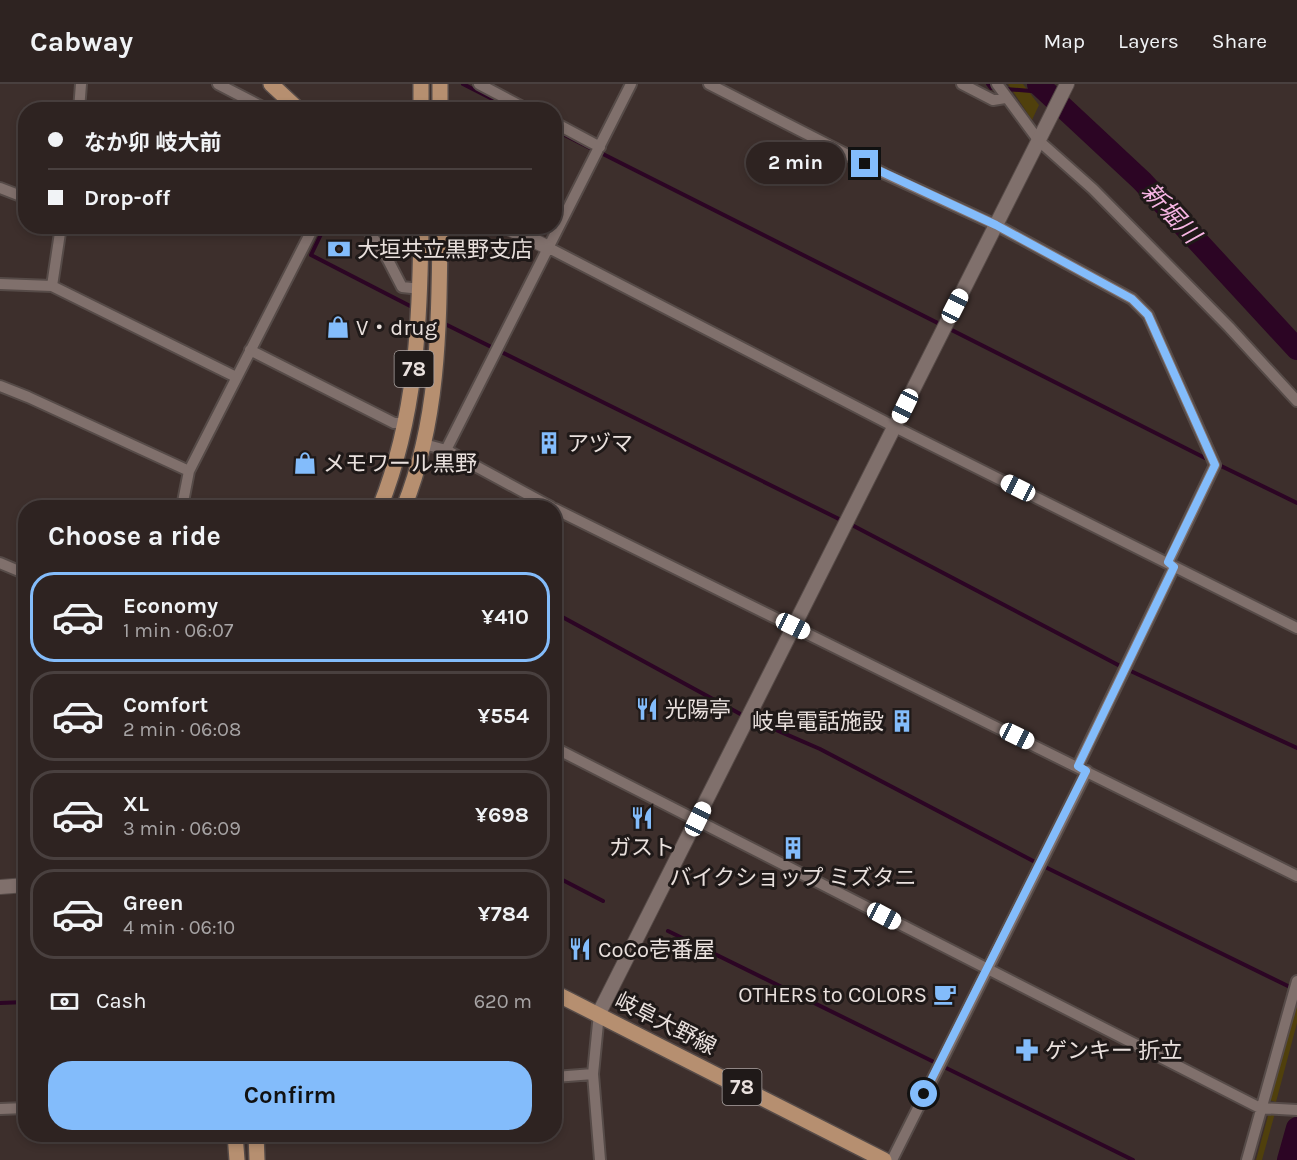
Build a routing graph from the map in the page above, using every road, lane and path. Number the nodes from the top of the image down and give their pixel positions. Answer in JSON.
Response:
{"nodes":[{"id":1,"x":81,"y":84,"type":"edge"},
{"id":2,"x":218,"y":84,"type":"edge"},
{"id":3,"x":271,"y":84,"type":"edge"},
{"id":4,"x":422,"y":84,"type":"edge"},
{"id":5,"x":440,"y":84,"type":"edge"},
{"id":6,"x":479,"y":84,"type":"edge"},
{"id":7,"x":632,"y":84,"type":"edge"},
{"id":8,"x":709,"y":84,"type":"edge"},
{"id":9,"x":962,"y":84,"type":"edge"},
{"id":10,"x":997,"y":84,"type":"edge"},
{"id":11,"x":1067,"y":84,"type":"edge"},
{"id":12,"x":1005,"y":98,"type":"junction"},
{"id":13,"x":80,"y":102,"type":"edge"},
{"id":14,"x":253,"y":102,"type":"edge"},
{"id":15,"x":290,"y":102,"type":"edge"},
{"id":16,"x":421,"y":102,"type":"edge"},
{"id":17,"x":440,"y":102,"type":"edge"},
{"id":18,"x":513,"y":102,"type":"edge"},
{"id":19,"x":562,"y":127,"type":"edge"},
{"id":20,"x":1040,"y":138,"type":"junction"},
{"id":21,"x":600,"y":147,"type":"junction"},
{"id":22,"x":0,"y":188,"type":"edge"},
{"id":23,"x":18,"y":195,"type":"edge"},
{"id":24,"x":562,"y":219,"type":"edge"},
{"id":25,"x":996,"y":225,"type":"junction"},
{"id":26,"x":60,"y":234,"type":"edge"},
{"id":27,"x":310,"y":234,"type":"edge"},
{"id":28,"x":371,"y":234,"type":"edge"},
{"id":29,"x":421,"y":234,"type":"edge"},
{"id":30,"x":440,"y":234,"type":"edge"},
{"id":31,"x":520,"y":234,"type":"edge"},
{"id":32,"x":554,"y":234,"type":"edge"},
{"id":33,"x":547,"y":247,"type":"junction"},
{"id":34,"x":0,"y":284,"type":"edge"},
{"id":35,"x":52,"y":286,"type":"junction"},
{"id":36,"x":420,"y":289,"type":"junction"},
{"id":37,"x":250,"y":350,"type":"junction"},
{"id":38,"x":236,"y":377,"type":"junction"},
{"id":39,"x":0,"y":387,"type":"edge"},
{"id":40,"x":1297,"y":401,"type":"edge"},
{"id":41,"x":406,"y":423,"type":"junction"},
{"id":42,"x":895,"y":427,"type":"junction"},
{"id":43,"x":424,"y":444,"type":"junction"},
{"id":44,"x":446,"y":450,"type":"junction"},
{"id":45,"x":189,"y":471,"type":"junction"},
{"id":46,"x":183,"y":500,"type":"edge"},
{"id":47,"x":383,"y":500,"type":"edge"},
{"id":48,"x":406,"y":500,"type":"edge"},
{"id":49,"x":537,"y":500,"type":"edge"},
{"id":50,"x":562,"y":512,"type":"edge"},
{"id":51,"x":0,"y":563,"type":"edge"},
{"id":52,"x":1171,"y":565,"type":"junction"},
{"id":53,"x":18,"y":571,"type":"edge"},
{"id":54,"x":793,"y":626,"type":"junction"},
{"id":55,"x":1297,"y":628,"type":"edge"},
{"id":56,"x":562,"y":751,"type":"edge"},
{"id":57,"x":1082,"y":769,"type":"junction"},
{"id":58,"x":698,"y":819,"type":"junction"},
{"id":59,"x":1297,"y":876,"type":"edge"},
{"id":60,"x":18,"y":886,"type":"edge"},
{"id":61,"x":0,"y":887,"type":"edge"},
{"id":62,"x":987,"y":971,"type":"junction"},
{"id":63,"x":1297,"y":981,"type":"edge"},
{"id":64,"x":562,"y":996,"type":"edge"},
{"id":65,"x":599,"y":1013,"type":"junction"},
{"id":66,"x":594,"y":1074,"type":"junction"},
{"id":67,"x":562,"y":1076,"type":"edge"},
{"id":68,"x":18,"y":1108,"type":"edge"},
{"id":69,"x":1260,"y":1108,"type":"junction"},
{"id":70,"x":0,"y":1109,"type":"edge"},
{"id":71,"x":1297,"y":1110,"type":"edge"},
{"id":72,"x":236,"y":1142,"type":"edge"},
{"id":73,"x":256,"y":1142,"type":"edge"},
{"id":74,"x":237,"y":1160,"type":"edge"},
{"id":75,"x":257,"y":1160,"type":"edge"},
{"id":76,"x":600,"y":1160,"type":"edge"},
{"id":77,"x":884,"y":1160,"type":"edge"},
{"id":78,"x":892,"y":1160,"type":"edge"},
{"id":79,"x":1247,"y":1160,"type":"edge"}],
"edges":[{"from":1,"to":13,"type":"street"},
{"from":2,"to":14,"type":"street"},
{"from":3,"to":15,"type":"main road"},
{"from":4,"to":16,"type":"main road"},
{"from":5,"to":17,"type":"main road"},
{"from":6,"to":18,"type":"street"},
{"from":7,"to":21,"type":"street"},
{"from":8,"to":25,"type":"street"},
{"from":9,"to":12,"type":"street"},
{"from":10,"to":12,"type":"street"},
{"from":11,"to":20,"type":"street"},
{"from":12,"to":20,"type":"street"},
{"from":19,"to":21,"type":"street"},
{"from":20,"to":25,"type":"street"},
{"from":20,"to":40,"type":"street"},
{"from":21,"to":24,"type":"street"},
{"from":22,"to":23,"type":"street"},
{"from":25,"to":42,"type":"street"},
{"from":25,"to":52,"type":"street"},
{"from":26,"to":35,"type":"street"},
{"from":27,"to":37,"type":"street"},
{"from":28,"to":36,"type":"street"},
{"from":29,"to":36,"type":"main road","number":"78"},
{"from":30,"to":43,"type":"main road","number":"78"},
{"from":31,"to":33,"type":"street"},
{"from":32,"to":33,"type":"street"},
{"from":33,"to":42,"type":"street"},
{"from":33,"to":44,"type":"street"},
{"from":34,"to":35,"type":"street"},
{"from":35,"to":38,"type":"street"},
{"from":36,"to":41,"type":"main road","number":"78"},
{"from":37,"to":38,"type":"street"},
{"from":37,"to":41,"type":"street"},
{"from":38,"to":45,"type":"street"},
{"from":39,"to":45,"type":"street"},
{"from":41,"to":47,"type":"main road","number":"78"},
{"from":42,"to":52,"type":"street"},
{"from":42,"to":54,"type":"street"},
{"from":43,"to":44,"type":"street"},
{"from":43,"to":48,"type":"main road","number":"78"},
{"from":44,"to":49,"type":"street"},
{"from":45,"to":46,"type":"street"},
{"from":50,"to":54,"type":"street"},
{"from":51,"to":53,"type":"street"},
{"from":52,"to":55,"type":"street"},
{"from":52,"to":57,"type":"street"},
{"from":54,"to":57,"type":"street"},
{"from":54,"to":58,"type":"street"},
{"from":56,"to":58,"type":"street"},
{"from":57,"to":59,"type":"street"},
{"from":57,"to":62,"type":"street"},
{"from":58,"to":62,"type":"street"},
{"from":58,"to":65,"type":"street"},
{"from":60,"to":61,"type":"street"},
{"from":62,"to":69,"type":"street"},
{"from":62,"to":78,"type":"street"},
{"from":63,"to":69,"type":"street"},
{"from":64,"to":65,"type":"main road","name":"岐阜大野線","number":"78"},
{"from":65,"to":66,"type":"street"},
{"from":65,"to":77,"type":"main road","name":"岐阜大野線","number":"78"},
{"from":66,"to":67,"type":"street"},
{"from":66,"to":76,"type":"street"},
{"from":68,"to":70,"type":"street"},
{"from":69,"to":71,"type":"street"},
{"from":69,"to":79,"type":"street"},
{"from":72,"to":74,"type":"main road"},
{"from":73,"to":75,"type":"main road"}]}
